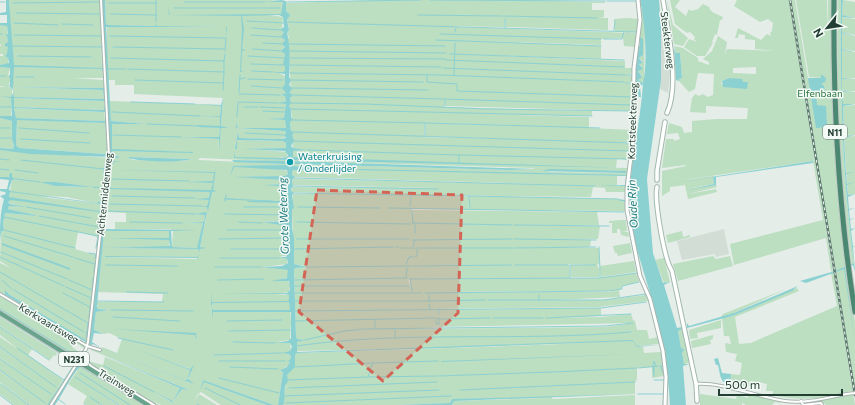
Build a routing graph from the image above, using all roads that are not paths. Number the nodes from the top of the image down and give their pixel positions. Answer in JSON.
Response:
{"nodes":[{"id":1,"x":101,"y":0,"type":"edge"},
{"id":2,"x":638,"y":0,"type":"edge"},
{"id":3,"x":663,"y":0,"type":"edge"},
{"id":4,"x":836,"y":0,"type":"edge"},
{"id":5,"x":849,"y":266,"type":"junction"},
{"id":6,"x":0,"y":294,"type":"edge"},
{"id":7,"x":855,"y":296,"type":"edge"},
{"id":8,"x":855,"y":312,"type":"edge"},
{"id":9,"x":0,"y":313,"type":"edge"},
{"id":10,"x":88,"y":344,"type":"junction"},
{"id":11,"x":100,"y":350,"type":"dead end"},
{"id":12,"x":81,"y":356,"type":"junction"},
{"id":13,"x":78,"y":362,"type":"junction"},
{"id":14,"x":696,"y":384,"type":"junction"},
{"id":15,"x":855,"y":392,"type":"edge"},
{"id":16,"x":801,"y":402,"type":"junction"},
{"id":17,"x":697,"y":403,"type":"edge"},
{"id":18,"x":51,"y":405,"type":"edge"},
{"id":19,"x":148,"y":405,"type":"edge"},
{"id":20,"x":154,"y":405,"type":"edge"},
{"id":21,"x":664,"y":405,"type":"edge"},
{"id":22,"x":822,"y":405,"type":"edge"}],
"edges":[{"from":1,"to":10,"type":"street","name":"Achtermiddenweg"},
{"from":2,"to":21,"type":"street","name":"Kortsteekterweg"},
{"from":3,"to":14,"type":"main road","name":"Steekterweg"},
{"from":4,"to":5,"type":"highway","number":"N11"},
{"from":5,"to":7,"type":"highway","number":"N11"},
{"from":5,"to":8,"type":"highway","number":"N11"},
{"from":6,"to":10,"type":"street","name":"Kerkvaartsweg"},
{"from":9,"to":13,"type":"main road","number":"N231"},
{"from":10,"to":11,"type":"street","name":"Kerkvaartsweg"},
{"from":10,"to":12,"type":"street","name":"Achtermiddenweg"},
{"from":12,"to":13,"type":"street","name":"Achtermiddenweg"},
{"from":12,"to":20,"type":"street","name":"Treinweg"},
{"from":13,"to":18,"type":"street","name":"Achtermiddenweg"},
{"from":13,"to":19,"type":"main road","number":"N231"},
{"from":14,"to":16,"type":"street"},
{"from":14,"to":17,"type":"main road","name":"Steekterweg"},
{"from":15,"to":16,"type":"street","bridge":true},
{"from":16,"to":22,"type":"street"}]}
